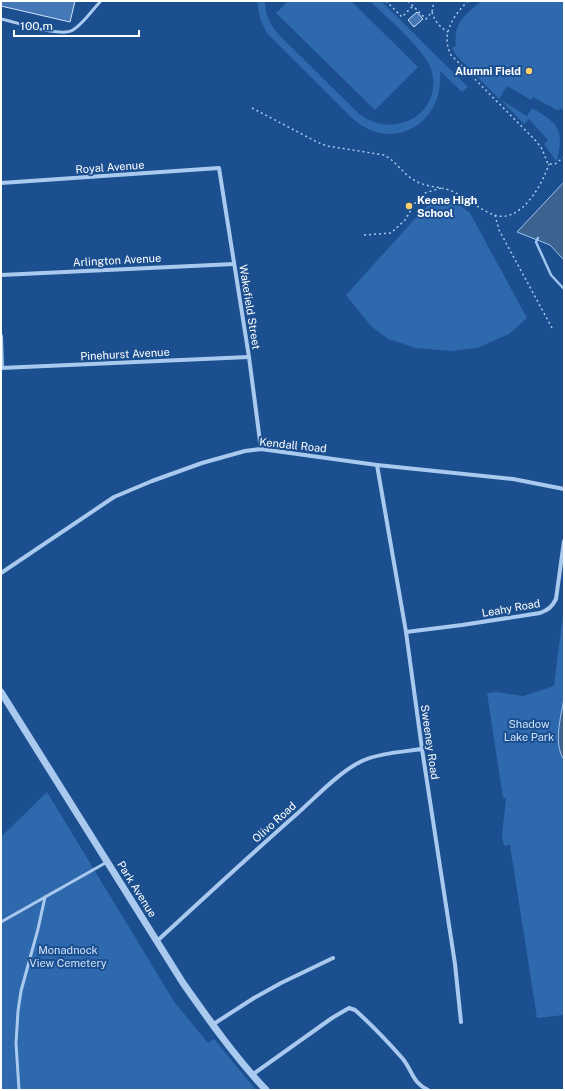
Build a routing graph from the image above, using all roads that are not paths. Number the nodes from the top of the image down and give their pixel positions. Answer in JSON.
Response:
{"nodes":[{"id":1,"x":101,"y":1,"type":"edge"},
{"id":2,"x":1,"y":19,"type":"edge"},
{"id":3,"x":219,"y":168,"type":"joint"},
{"id":4,"x":1,"y":183,"type":"edge"},
{"id":5,"x":234,"y":264,"type":"junction"},
{"id":6,"x":1,"y":275,"type":"edge"},
{"id":7,"x":1,"y":336,"type":"edge"},
{"id":8,"x":249,"y":357,"type":"junction"},
{"id":9,"x":1,"y":368,"type":"edge"},
{"id":10,"x":261,"y":449,"type":"junction"},
{"id":11,"x":377,"y":465,"type":"junction"},
{"id":12,"x":564,"y":488,"type":"edge"},
{"id":13,"x":564,"y":541,"type":"edge"},
{"id":14,"x":1,"y":573,"type":"edge"},
{"id":15,"x":406,"y":632,"type":"junction"},
{"id":16,"x":1,"y":692,"type":"edge"},
{"id":17,"x":422,"y":749,"type":"junction"},
{"id":18,"x":107,"y":862,"type":"junction"},
{"id":19,"x":45,"y":897,"type":"junction"},
{"id":20,"x":1,"y":922,"type":"edge"},
{"id":21,"x":156,"y":941,"type":"junction"},
{"id":22,"x":333,"y":958,"type":"dead end"},
{"id":23,"x":460,"y":1022,"type":"dead end"},
{"id":24,"x":212,"y":1025,"type":"junction"},
{"id":25,"x":252,"y":1076,"type":"junction"},
{"id":26,"x":19,"y":1090,"type":"edge"},
{"id":27,"x":266,"y":1090,"type":"edge"},
{"id":28,"x":428,"y":1090,"type":"edge"}],
"edges":[{"from":1,"to":2,"type":"lane"},
{"from":3,"to":4,"type":"street","name":"Royal Avenue"},
{"from":3,"to":5,"type":"street","name":"Wakefield Street"},
{"from":5,"to":6,"type":"street","name":"Arlington Avenue"},
{"from":5,"to":8,"type":"street","name":"Wakefield Street"},
{"from":7,"to":9,"type":"street"},
{"from":8,"to":9,"type":"street","name":"Pinehurst Avenue"},
{"from":8,"to":10,"type":"street","name":"Wakefield Street"},
{"from":10,"to":11,"type":"street","name":"Kendall Road"},
{"from":10,"to":14,"type":"street","name":"Kendall Road"},
{"from":11,"to":12,"type":"street","name":"Kendall Road"},
{"from":11,"to":15,"type":"street","name":"Sweeney Road"},
{"from":13,"to":15,"type":"street","name":"Leahy Road"},
{"from":15,"to":17,"type":"street","name":"Sweeney Road"},
{"from":16,"to":18,"type":"street","name":"Park Avenue"},
{"from":17,"to":21,"type":"street","name":"Olivo Road"},
{"from":17,"to":23,"type":"street","name":"Sweeney Road"},
{"from":18,"to":19,"type":"lane"},
{"from":18,"to":21,"type":"street","name":"Park Avenue"},
{"from":19,"to":20,"type":"lane"},
{"from":19,"to":26,"type":"lane"},
{"from":21,"to":24,"type":"street","name":"Park Avenue"},
{"from":22,"to":24,"type":"street"},
{"from":24,"to":25,"type":"street","name":"Park Avenue"},
{"from":25,"to":27,"type":"street","name":"Park Avenue"},
{"from":25,"to":28,"type":"street"}]}
